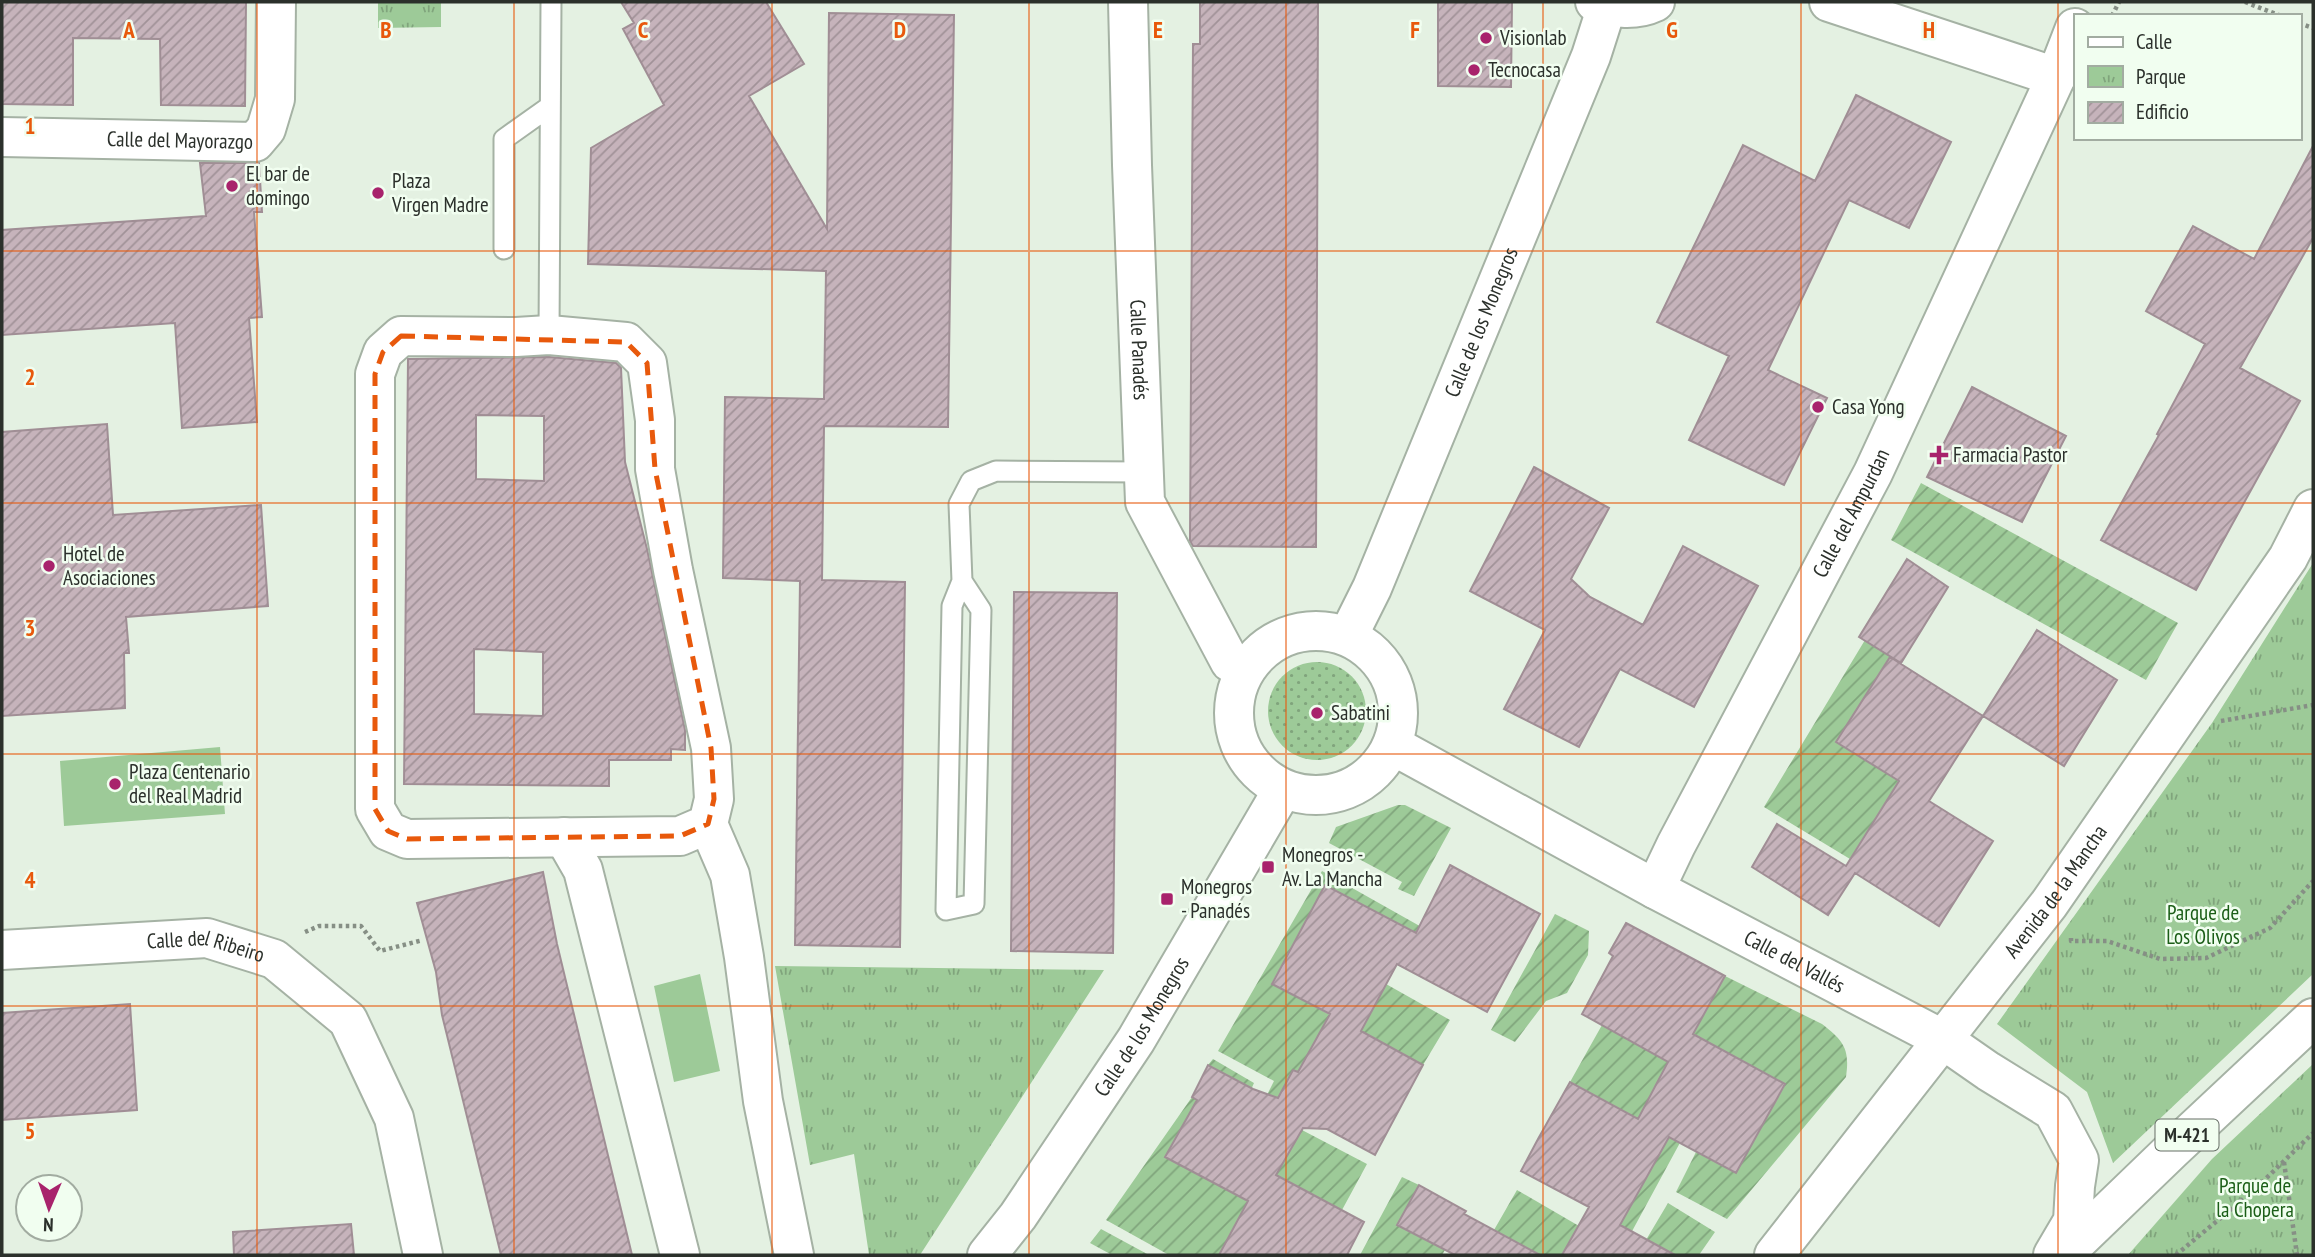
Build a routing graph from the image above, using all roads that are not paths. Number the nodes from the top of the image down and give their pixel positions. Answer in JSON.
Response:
{"nodes":[{"id":1,"x":276,"y":2,"type":"edge"},
{"id":2,"x":551,"y":2,"type":"edge"},
{"id":3,"x":1128,"y":2,"type":"edge"},
{"id":4,"x":1655,"y":2,"type":"edge"},
{"id":5,"x":1829,"y":2,"type":"edge"},
{"id":6,"x":1601,"y":4,"type":"edge"},
{"id":7,"x":2071,"y":35,"type":"edge"},
{"id":8,"x":549,"y":107,"type":"junction"},
{"id":9,"x":2,"y":137,"type":"edge"},
{"id":10,"x":504,"y":249,"type":"dead end"},
{"id":11,"x":549,"y":335,"type":"junction"},
{"id":12,"x":1144,"y":472,"type":"junction"},
{"id":13,"x":2313,"y":509,"type":"edge"},
{"id":14,"x":962,"y":581,"type":"junction"},
{"id":15,"x":1349,"y":636,"type":"junction"},
{"id":16,"x":1245,"y":670,"type":"junction"},
{"id":17,"x":1392,"y":745,"type":"junction"},
{"id":18,"x":1283,"y":789,"type":"junction"},
{"id":19,"x":708,"y":824,"type":"junction"},
{"id":20,"x":564,"y":837,"type":"junction"},
{"id":21,"x":1655,"y":889,"type":"junction"},
{"id":22,"x":2,"y":950,"type":"edge"},
{"id":23,"x":2313,"y":1018,"type":"edge"},
{"id":24,"x":1942,"y":1039,"type":"junction"},
{"id":25,"x":423,"y":1255,"type":"edge"},
{"id":26,"x":680,"y":1255,"type":"edge"},
{"id":27,"x":794,"y":1255,"type":"edge"},
{"id":28,"x":987,"y":1255,"type":"edge"},
{"id":29,"x":1774,"y":1255,"type":"edge"},
{"id":30,"x":2053,"y":1255,"type":"edge"},
{"id":31,"x":2063,"y":1255,"type":"edge"}],
"edges":[{"from":1,"to":9,"type":"street","name":"Calle del Mayorazgo"},
{"from":2,"to":8,"type":"lane"},
{"from":3,"to":12,"type":"street","name":"Calle Panadés"},
{"from":4,"to":6,"type":"street"},
{"from":5,"to":7,"type":"street"},
{"from":6,"to":15,"type":"street","name":"Calle de los Monegros"},
{"from":7,"to":21,"type":"street","name":"Calle del Ampurdan"},
{"from":8,"to":10,"type":"lane"},
{"from":8,"to":11,"type":"lane"},
{"from":11,"to":19,"type":"street"},
{"from":11,"to":20,"type":"street"},
{"from":12,"to":14,"type":"lane"},
{"from":12,"to":16,"type":"street","name":"Calle Panadés"},
{"from":13,"to":24,"type":"street","name":"Avenida de la Mancha"},
{"from":14,"to":14,"type":"lane"},
{"from":15,"to":16,"type":"street"},
{"from":15,"to":17,"type":"street"},
{"from":16,"to":18,"type":"street"},
{"from":17,"to":18,"type":"street"},
{"from":17,"to":21,"type":"street","name":"Calle del Vallés"},
{"from":18,"to":28,"type":"street","name":"Calle de los Monegros"},
{"from":19,"to":20,"type":"street"},
{"from":19,"to":27,"type":"street"},
{"from":20,"to":26,"type":"street"},
{"from":21,"to":24,"type":"street","name":"Calle del Vallés"},
{"from":22,"to":25,"type":"street","name":"Calle del Ribeiro"},
{"from":23,"to":31,"type":"street","number":"M-421"},
{"from":24,"to":29,"type":"street","name":"Avenida de la Mancha"},
{"from":24,"to":30,"type":"street","name":"Calle del Vallés"}]}
